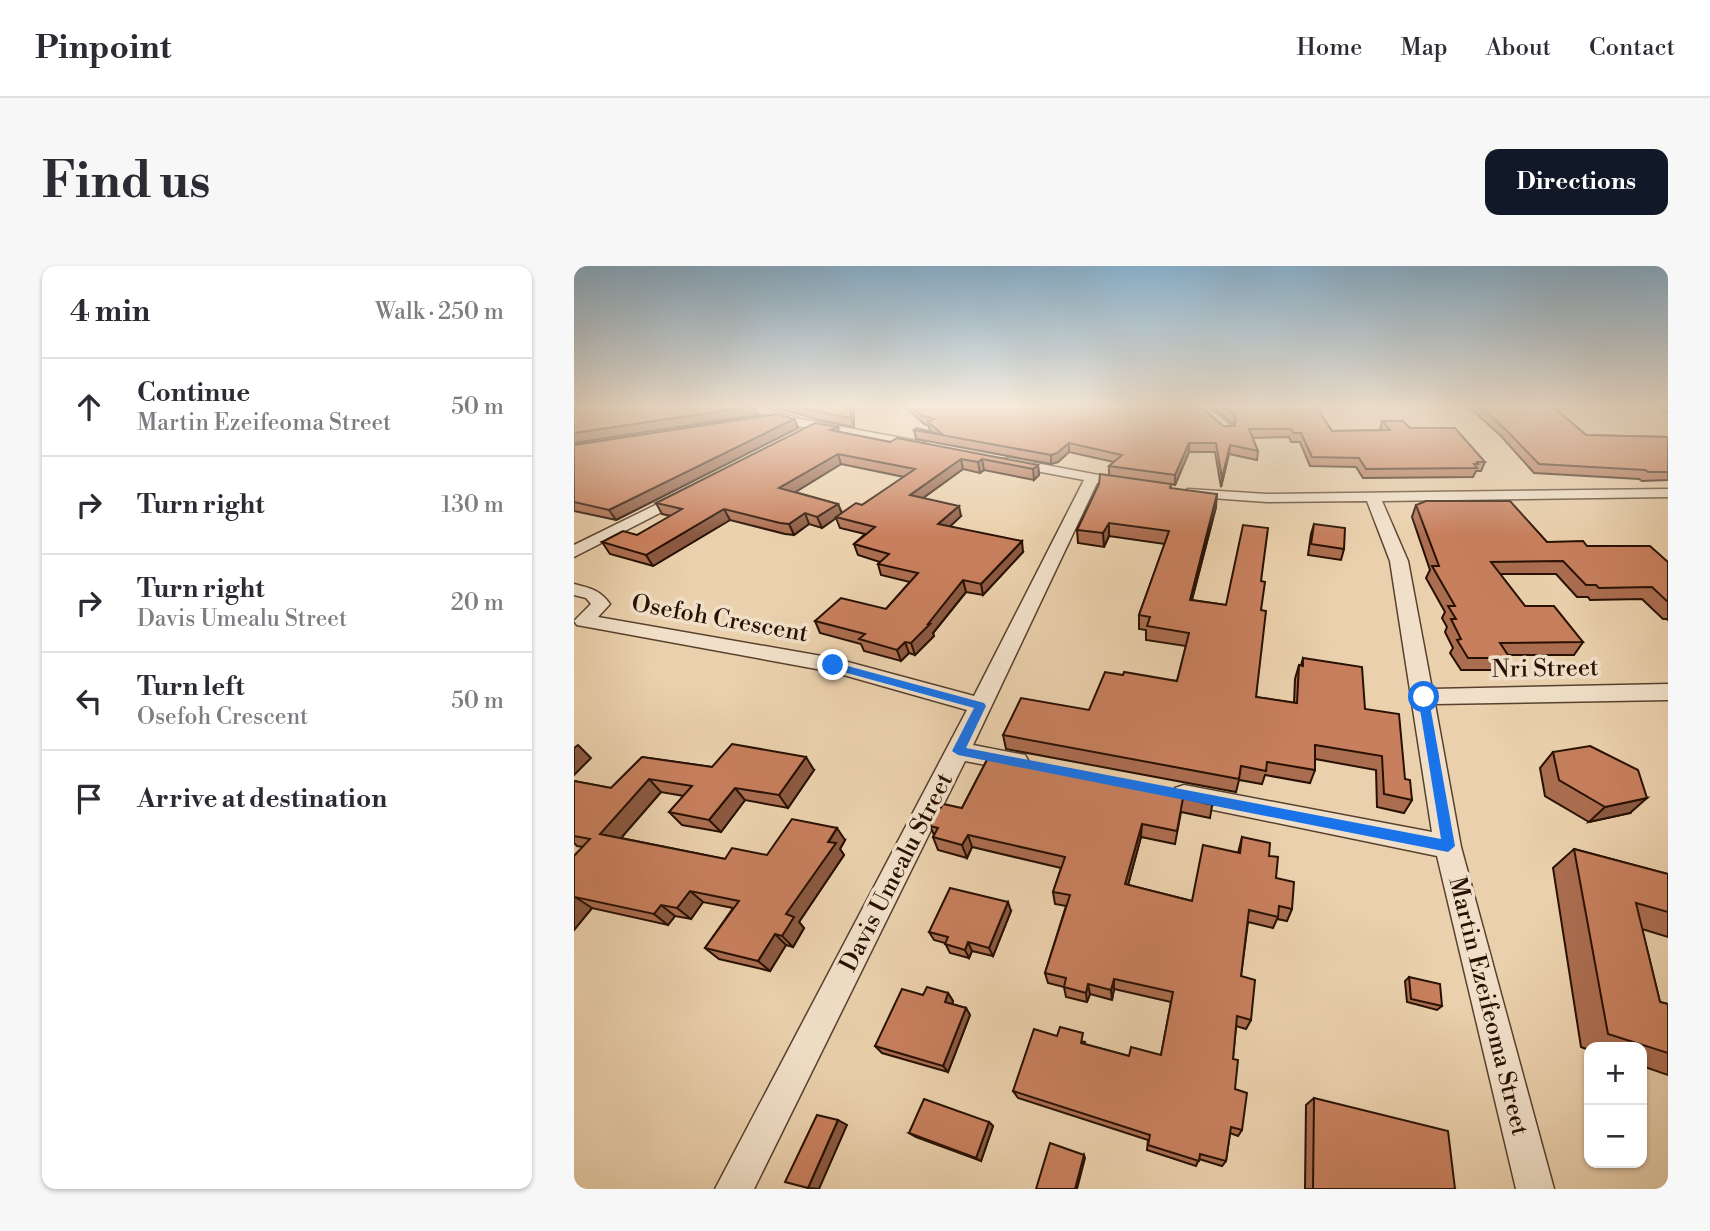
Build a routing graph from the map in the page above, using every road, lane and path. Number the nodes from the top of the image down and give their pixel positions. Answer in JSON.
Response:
{"nodes":[{"id":1,"x":1000,"y":461,"type":"edge"},
{"id":2,"x":1092,"y":478,"type":"junction"},
{"id":3,"x":1151,"y":488,"type":"edge"},
{"id":4,"x":695,"y":489,"type":"edge"},
{"id":5,"x":1177,"y":492,"type":"edge"},
{"id":6,"x":1668,"y":493,"type":"edge"},
{"id":7,"x":1372,"y":496,"type":"junction"},
{"id":8,"x":574,"y":552,"type":"edge"},
{"id":9,"x":574,"y":589,"type":"edge"},
{"id":10,"x":579,"y":626,"type":"edge"},
{"id":11,"x":1668,"y":692,"type":"edge"},
{"id":12,"x":1424,"y":697,"type":"junction"},
{"id":13,"x":980,"y":706,"type":"junction"},
{"id":14,"x":958,"y":751,"type":"junction"},
{"id":15,"x":1040,"y":767,"type":"edge"},
{"id":16,"x":1162,"y":791,"type":"edge"},
{"id":17,"x":1448,"y":846,"type":"junction"},
{"id":18,"x":734,"y":1189,"type":"edge"},
{"id":19,"x":1535,"y":1189,"type":"edge"}],
"edges":[{"from":1,"to":2,"type":"street"},
{"from":2,"to":3,"type":"street"},
{"from":2,"to":13,"type":"street","name":"Davis Umealu Street"},
{"from":4,"to":8,"type":"street"},
{"from":5,"to":7,"type":"street"},
{"from":6,"to":7,"type":"street"},
{"from":7,"to":12,"type":"street","name":"Martin Ezeifeoma Street"},
{"from":9,"to":10,"type":"street","name":"Osefoh Crescent"},
{"from":10,"to":13,"type":"street","name":"Osefoh Crescent"},
{"from":11,"to":12,"type":"street","name":"Nri Street"},
{"from":12,"to":17,"type":"street","name":"Martin Ezeifeoma Street"},
{"from":13,"to":14,"type":"street","name":"Davis Umealu Street"},
{"from":14,"to":15,"type":"street"},
{"from":14,"to":18,"type":"street","name":"Davis Umealu Street"},
{"from":16,"to":17,"type":"street"},
{"from":17,"to":19,"type":"street","name":"Martin Ezeifeoma Street"}]}
